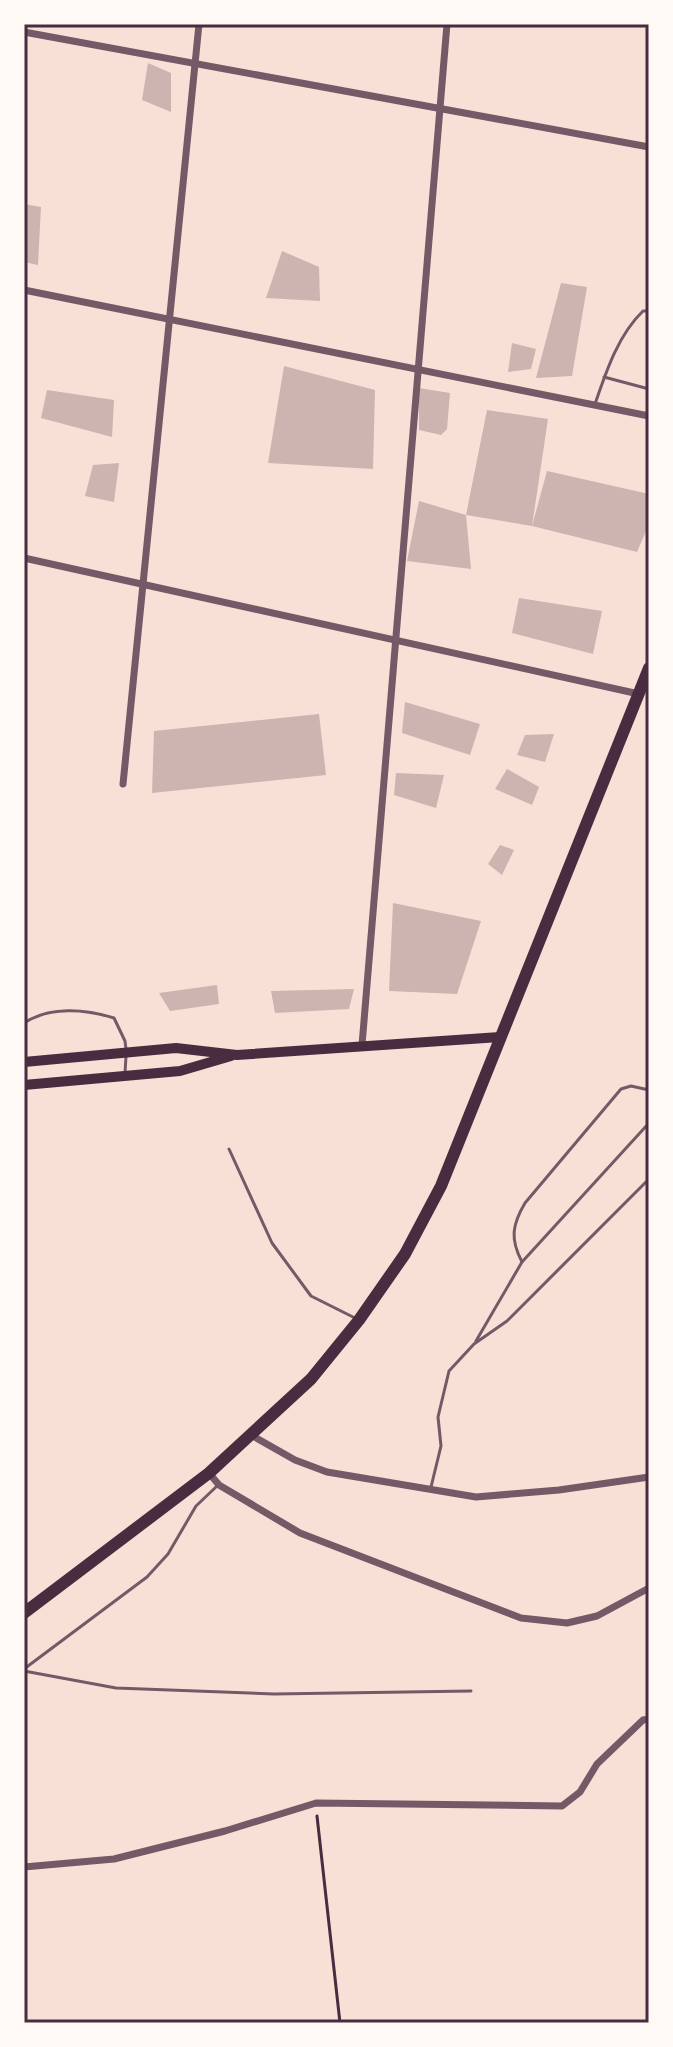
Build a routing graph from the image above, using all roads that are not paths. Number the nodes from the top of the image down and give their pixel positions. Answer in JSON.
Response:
{"nodes":[{"id":1,"x":199,"y":24,"type":"edge"},
{"id":2,"x":447,"y":24,"type":"edge"},
{"id":3,"x":24,"y":32,"type":"edge"},
{"id":4,"x":196,"y":63,"type":"junction"},
{"id":5,"x":441,"y":108,"type":"junction"},
{"id":6,"x":649,"y":147,"type":"edge"},
{"id":7,"x":24,"y":290,"type":"edge"},
{"id":8,"x":649,"y":311,"type":"edge"},
{"id":9,"x":169,"y":321,"type":"junction"},
{"id":10,"x":419,"y":368,"type":"junction"},
{"id":11,"x":604,"y":377,"type":"junction"},
{"id":12,"x":649,"y":389,"type":"edge"},
{"id":13,"x":595,"y":406,"type":"junction"},
{"id":14,"x":649,"y":416,"type":"edge"},
{"id":15,"x":24,"y":558,"type":"edge"},
{"id":16,"x":143,"y":584,"type":"junction"},
{"id":17,"x":396,"y":640,"type":"junction"},
{"id":18,"x":649,"y":668,"type":"edge"},
{"id":19,"x":639,"y":694,"type":"junction"},
{"id":20,"x":123,"y":784,"type":"dead end"},
{"id":21,"x":24,"y":1023,"type":"edge"},
{"id":22,"x":500,"y":1037,"type":"junction"},
{"id":23,"x":362,"y":1045,"type":"junction"},
{"id":24,"x":126,"y":1053,"type":"junction"},
{"id":25,"x":237,"y":1055,"type":"junction"},
{"id":26,"x":24,"y":1062,"type":"edge"},
{"id":27,"x":125,"y":1077,"type":"junction"},
{"id":28,"x":24,"y":1085,"type":"edge"},
{"id":29,"x":649,"y":1090,"type":"edge"},
{"id":30,"x":649,"y":1123,"type":"edge"},
{"id":31,"x":229,"y":1149,"type":"dead end"},
{"id":32,"x":649,"y":1179,"type":"edge"},
{"id":33,"x":522,"y":1262,"type":"junction"},
{"id":34,"x":359,"y":1320,"type":"junction"},
{"id":35,"x":474,"y":1344,"type":"junction"},
{"id":36,"x":251,"y":1435,"type":"junction"},
{"id":37,"x":209,"y":1473,"type":"junction"},
{"id":38,"x":649,"y":1477,"type":"edge"},
{"id":39,"x":219,"y":1485,"type":"junction"},
{"id":40,"x":430,"y":1491,"type":"junction"},
{"id":41,"x":649,"y":1588,"type":"edge"},
{"id":42,"x":24,"y":1613,"type":"edge"},
{"id":43,"x":24,"y":1670,"type":"edge"},
{"id":44,"x":471,"y":1691,"type":"dead end"},
{"id":45,"x":649,"y":1719,"type":"edge"},
{"id":46,"x":24,"y":1867,"type":"edge"}],
"edges":[{"from":1,"to":4,"type":"street"},
{"from":2,"to":5,"type":"street"},
{"from":3,"to":4,"type":"street"},
{"from":4,"to":5,"type":"street"},
{"from":4,"to":9,"type":"street"},
{"from":5,"to":6,"type":"street"},
{"from":5,"to":10,"type":"street"},
{"from":7,"to":9,"type":"street"},
{"from":8,"to":11,"type":"lane"},
{"from":9,"to":10,"type":"street"},
{"from":9,"to":16,"type":"street"},
{"from":10,"to":13,"type":"street"},
{"from":10,"to":17,"type":"street"},
{"from":11,"to":12,"type":"lane"},
{"from":11,"to":13,"type":"lane"},
{"from":13,"to":14,"type":"street"},
{"from":15,"to":16,"type":"street"},
{"from":16,"to":17,"type":"street"},
{"from":16,"to":20,"type":"street"},
{"from":17,"to":19,"type":"street"},
{"from":17,"to":23,"type":"street"},
{"from":18,"to":19,"type":"highway"},
{"from":19,"to":22,"type":"highway"},
{"from":21,"to":24,"type":"lane"},
{"from":22,"to":23,"type":"main road"},
{"from":22,"to":34,"type":"highway"},
{"from":23,"to":25,"type":"main road"},
{"from":24,"to":25,"type":"main road"},
{"from":24,"to":26,"type":"main road"},
{"from":24,"to":27,"type":"lane"},
{"from":25,"to":27,"type":"main road"},
{"from":27,"to":28,"type":"main road"},
{"from":29,"to":33,"type":"lane"},
{"from":30,"to":33,"type":"lane"},
{"from":31,"to":34,"type":"lane"},
{"from":32,"to":35,"type":"lane"},
{"from":33,"to":35,"type":"lane"},
{"from":34,"to":36,"type":"highway"},
{"from":35,"to":40,"type":"lane"},
{"from":36,"to":37,"type":"highway"},
{"from":36,"to":40,"type":"street"},
{"from":37,"to":39,"type":"street"},
{"from":37,"to":42,"type":"highway"},
{"from":38,"to":40,"type":"street"},
{"from":39,"to":41,"type":"street"},
{"from":39,"to":43,"type":"lane"},
{"from":43,"to":44,"type":"lane"},
{"from":45,"to":46,"type":"street"}]}
